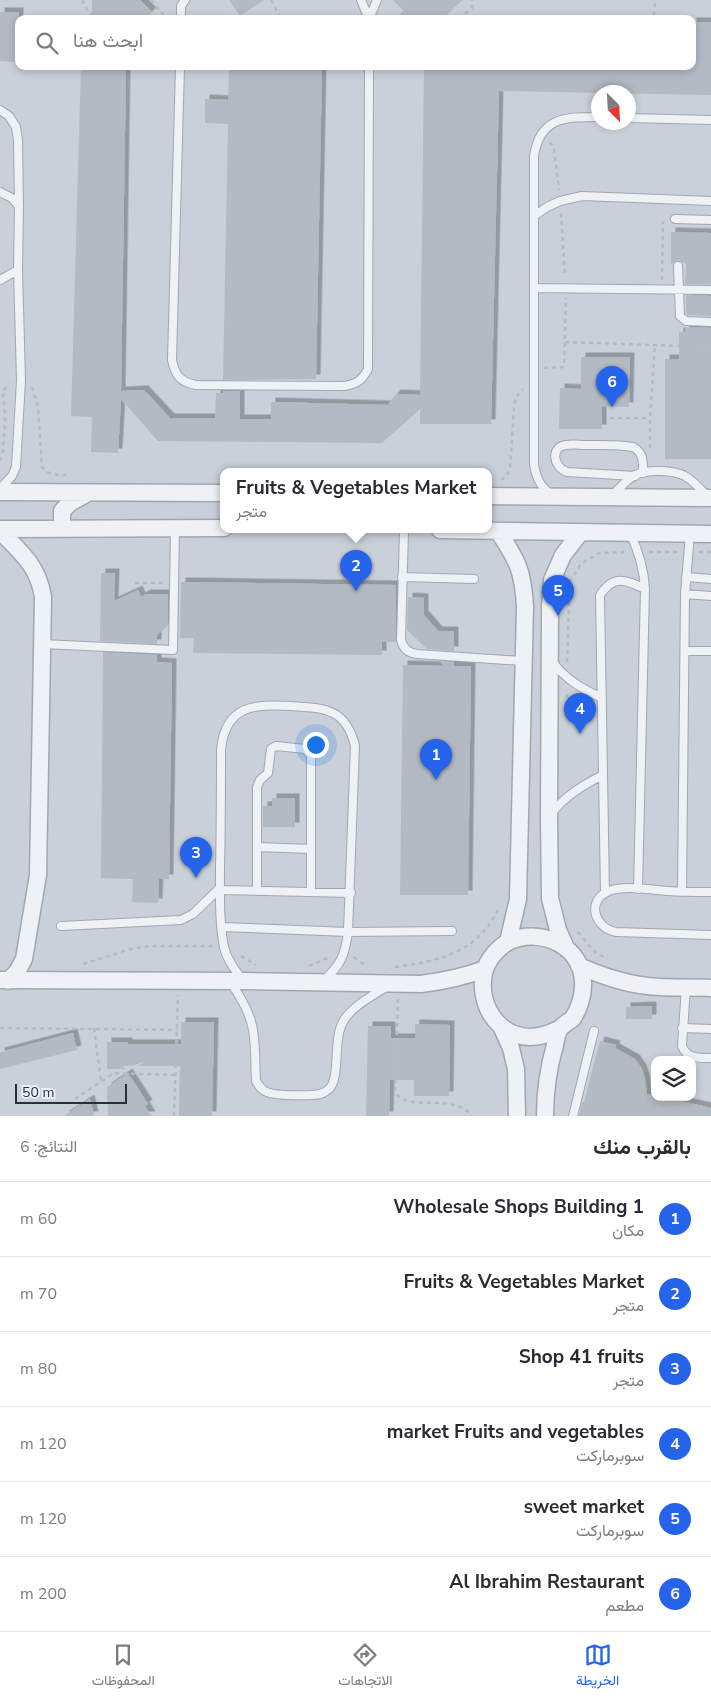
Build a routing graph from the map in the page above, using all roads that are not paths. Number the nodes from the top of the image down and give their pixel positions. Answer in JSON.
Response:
{"nodes":[{"id":1,"x":361,"y":0,"type":"edge"},
{"id":2,"x":377,"y":0,"type":"edge"},
{"id":3,"x":182,"y":2,"type":"edge"},
{"id":4,"x":181,"y":15,"type":"edge"},
{"id":5,"x":367,"y":15,"type":"edge"},
{"id":6,"x":371,"y":15,"type":"edge"},
{"id":7,"x":180,"y":70,"type":"edge"},
{"id":8,"x":369,"y":70,"type":"edge"},
{"id":9,"x":0,"y":110,"type":"edge"},
{"id":10,"x":591,"y":117,"type":"edge"},
{"id":11,"x":636,"y":118,"type":"edge"},
{"id":12,"x":711,"y":120,"type":"edge"},
{"id":13,"x":0,"y":192,"type":"edge"},
{"id":14,"x":711,"y":201,"type":"edge"},
{"id":15,"x":20,"y":206,"type":"junction"},
{"id":16,"x":534,"y":216,"type":"junction"},
{"id":17,"x":675,"y":219,"type":"dead end"},
{"id":18,"x":711,"y":220,"type":"edge"},
{"id":19,"x":678,"y":266,"type":"dead end"},
{"id":20,"x":18,"y":270,"type":"junction"},
{"id":21,"x":0,"y":280,"type":"edge"},
{"id":22,"x":534,"y":288,"type":"junction"},
{"id":23,"x":678,"y":290,"type":"junction"},
{"id":24,"x":711,"y":290,"type":"edge"},
{"id":25,"x":711,"y":322,"type":"edge"},
{"id":26,"x":643,"y":474,"type":"junction"},
{"id":27,"x":0,"y":491,"type":"edge"},
{"id":28,"x":90,"y":492,"type":"junction"},
{"id":29,"x":220,"y":493,"type":"edge"},
{"id":30,"x":492,"y":496,"type":"edge"},
{"id":31,"x":555,"y":497,"type":"junction"},
{"id":32,"x":610,"y":498,"type":"junction"},
{"id":33,"x":710,"y":498,"type":"edge"},
{"id":34,"x":66,"y":528,"type":"junction"},
{"id":35,"x":176,"y":528,"type":"junction"},
{"id":36,"x":220,"y":528,"type":"edge"},
{"id":37,"x":0,"y":530,"type":"edge"},
{"id":38,"x":492,"y":531,"type":"edge"},
{"id":39,"x":498,"y":531,"type":"junction"},
{"id":40,"x":404,"y":533,"type":"edge"},
{"id":41,"x":580,"y":533,"type":"junction"},
{"id":42,"x":630,"y":533,"type":"junction"},
{"id":43,"x":690,"y":534,"type":"junction"},
{"id":44,"x":711,"y":534,"type":"edge"},
{"id":45,"x":402,"y":577,"type":"junction"},
{"id":46,"x":686,"y":577,"type":"junction"},
{"id":47,"x":474,"y":579,"type":"dead end"},
{"id":48,"x":711,"y":579,"type":"edge"},
{"id":49,"x":645,"y":589,"type":"junction"},
{"id":50,"x":685,"y":594,"type":"junction"},
{"id":51,"x":711,"y":596,"type":"edge"},
{"id":52,"x":42,"y":644,"type":"junction"},
{"id":53,"x":685,"y":651,"type":"junction"},
{"id":54,"x":711,"y":652,"type":"edge"},
{"id":55,"x":550,"y":657,"type":"junction"},
{"id":56,"x":523,"y":661,"type":"junction"},
{"id":57,"x":602,"y":698,"type":"junction"},
{"id":58,"x":603,"y":775,"type":"junction"},
{"id":59,"x":549,"y":818,"type":"junction"},
{"id":60,"x":257,"y":847,"type":"junction"},
{"id":61,"x":311,"y":849,"type":"junction"},
{"id":62,"x":220,"y":889,"type":"junction"},
{"id":63,"x":638,"y":889,"type":"junction"},
{"id":64,"x":257,"y":890,"type":"junction"},
{"id":65,"x":311,"y":891,"type":"junction"},
{"id":66,"x":682,"y":892,"type":"junction"},
{"id":67,"x":711,"y":892,"type":"edge"},
{"id":68,"x":351,"y":893,"type":"junction"},
{"id":69,"x":605,"y":893,"type":"junction"},
{"id":70,"x":61,"y":926,"type":"dead end"},
{"id":71,"x":222,"y":927,"type":"junction"},
{"id":72,"x":452,"y":931,"type":"dead end"},
{"id":73,"x":348,"y":932,"type":"junction"},
{"id":74,"x":711,"y":935,"type":"edge"},
{"id":75,"x":508,"y":942,"type":"junction"},
{"id":76,"x":566,"y":948,"type":"junction"},
{"id":77,"x":580,"y":966,"type":"junction"},
{"id":78,"x":485,"y":969,"type":"junction"},
{"id":79,"x":4,"y":981,"type":"edge"},
{"id":80,"x":237,"y":981,"type":"junction"},
{"id":81,"x":322,"y":982,"type":"junction"},
{"id":82,"x":394,"y":984,"type":"junction"},
{"id":83,"x":686,"y":987,"type":"junction"},
{"id":84,"x":711,"y":988,"type":"edge"},
{"id":85,"x":501,"y":1026,"type":"junction"},
{"id":86,"x":682,"y":1028,"type":"junction"},
{"id":87,"x":711,"y":1029,"type":"edge"},
{"id":88,"x":559,"y":1030,"type":"junction"},
{"id":89,"x":594,"y":1031,"type":"dead end"},
{"id":90,"x":711,"y":1058,"type":"edge"},
{"id":91,"x":517,"y":1116,"type":"edge"},
{"id":92,"x":545,"y":1116,"type":"edge"},
{"id":93,"x":574,"y":1116,"type":"edge"}],
"edges":[{"from":1,"to":5,"type":"lane"},
{"from":2,"to":6,"type":"lane"},
{"from":3,"to":4,"type":"lane"},
{"from":7,"to":8,"type":"lane"},
{"from":9,"to":15,"type":"lane"},
{"from":10,"to":16,"type":"lane"},
{"from":11,"to":12,"type":"lane"},
{"from":13,"to":15,"type":"lane"},
{"from":14,"to":16,"type":"lane"},
{"from":15,"to":20,"type":"lane"},
{"from":16,"to":22,"type":"lane"},
{"from":17,"to":18,"type":"lane"},
{"from":19,"to":23,"type":"lane"},
{"from":20,"to":21,"type":"lane"},
{"from":20,"to":27,"type":"lane"},
{"from":22,"to":23,"type":"lane"},
{"from":22,"to":31,"type":"lane"},
{"from":23,"to":24,"type":"lane"},
{"from":23,"to":25,"type":"lane"},
{"from":26,"to":26,"type":"lane"},
{"from":26,"to":32,"type":"lane"},
{"from":26,"to":33,"type":"lane"},
{"from":27,"to":28,"type":"street"},
{"from":28,"to":29,"type":"street"},
{"from":28,"to":34,"type":"street"},
{"from":30,"to":31,"type":"street"},
{"from":31,"to":32,"type":"street"},
{"from":32,"to":33,"type":"street"},
{"from":34,"to":35,"type":"street"},
{"from":34,"to":37,"type":"street"},
{"from":35,"to":36,"type":"street"},
{"from":35,"to":52,"type":"lane"},
{"from":37,"to":52,"type":"street"},
{"from":38,"to":39,"type":"street"},
{"from":39,"to":41,"type":"street"},
{"from":39,"to":56,"type":"street"},
{"from":40,"to":45,"type":"lane"},
{"from":41,"to":42,"type":"street"},
{"from":41,"to":55,"type":"street"},
{"from":42,"to":43,"type":"street"},
{"from":42,"to":49,"type":"lane"},
{"from":43,"to":44,"type":"street"},
{"from":43,"to":46,"type":"lane"},
{"from":45,"to":47,"type":"lane"},
{"from":45,"to":56,"type":"lane"},
{"from":46,"to":48,"type":"lane"},
{"from":46,"to":50,"type":"lane"},
{"from":49,"to":57,"type":"lane"},
{"from":49,"to":63,"type":"lane"},
{"from":50,"to":51,"type":"lane"},
{"from":50,"to":53,"type":"lane"},
{"from":52,"to":79,"type":"street"},
{"from":53,"to":54,"type":"lane"},
{"from":53,"to":66,"type":"lane"},
{"from":55,"to":57,"type":"lane"},
{"from":55,"to":59,"type":"street"},
{"from":56,"to":75,"type":"street"},
{"from":57,"to":58,"type":"lane"},
{"from":58,"to":59,"type":"lane"},
{"from":58,"to":69,"type":"lane"},
{"from":59,"to":76,"type":"street"},
{"from":60,"to":61,"type":"lane"},
{"from":60,"to":61,"type":"lane"},
{"from":60,"to":64,"type":"lane"},
{"from":61,"to":65,"type":"lane"},
{"from":62,"to":64,"type":"lane"},
{"from":62,"to":68,"type":"lane"},
{"from":62,"to":70,"type":"lane"},
{"from":62,"to":71,"type":"lane"},
{"from":63,"to":66,"type":"lane"},
{"from":63,"to":69,"type":"lane"},
{"from":64,"to":65,"type":"lane"},
{"from":65,"to":68,"type":"lane"},
{"from":66,"to":67,"type":"lane"},
{"from":68,"to":73,"type":"lane"},
{"from":69,"to":74,"type":"lane"},
{"from":71,"to":73,"type":"lane"},
{"from":71,"to":80,"type":"lane"},
{"from":72,"to":73,"type":"lane"},
{"from":73,"to":81,"type":"lane"},
{"from":75,"to":76,"type":"street"},
{"from":75,"to":78,"type":"street"},
{"from":76,"to":77,"type":"street"},
{"from":77,"to":83,"type":"street"},
{"from":77,"to":88,"type":"street"},
{"from":78,"to":82,"type":"street"},
{"from":78,"to":85,"type":"street"},
{"from":79,"to":80,"type":"street"},
{"from":80,"to":81,"type":"street"},
{"from":80,"to":82,"type":"lane"},
{"from":81,"to":82,"type":"street"},
{"from":83,"to":84,"type":"street"},
{"from":83,"to":86,"type":"lane"},
{"from":85,"to":88,"type":"street"},
{"from":85,"to":91,"type":"street"},
{"from":86,"to":87,"type":"lane"},
{"from":86,"to":90,"type":"lane"},
{"from":88,"to":92,"type":"street"},
{"from":89,"to":93,"type":"lane"}]}
